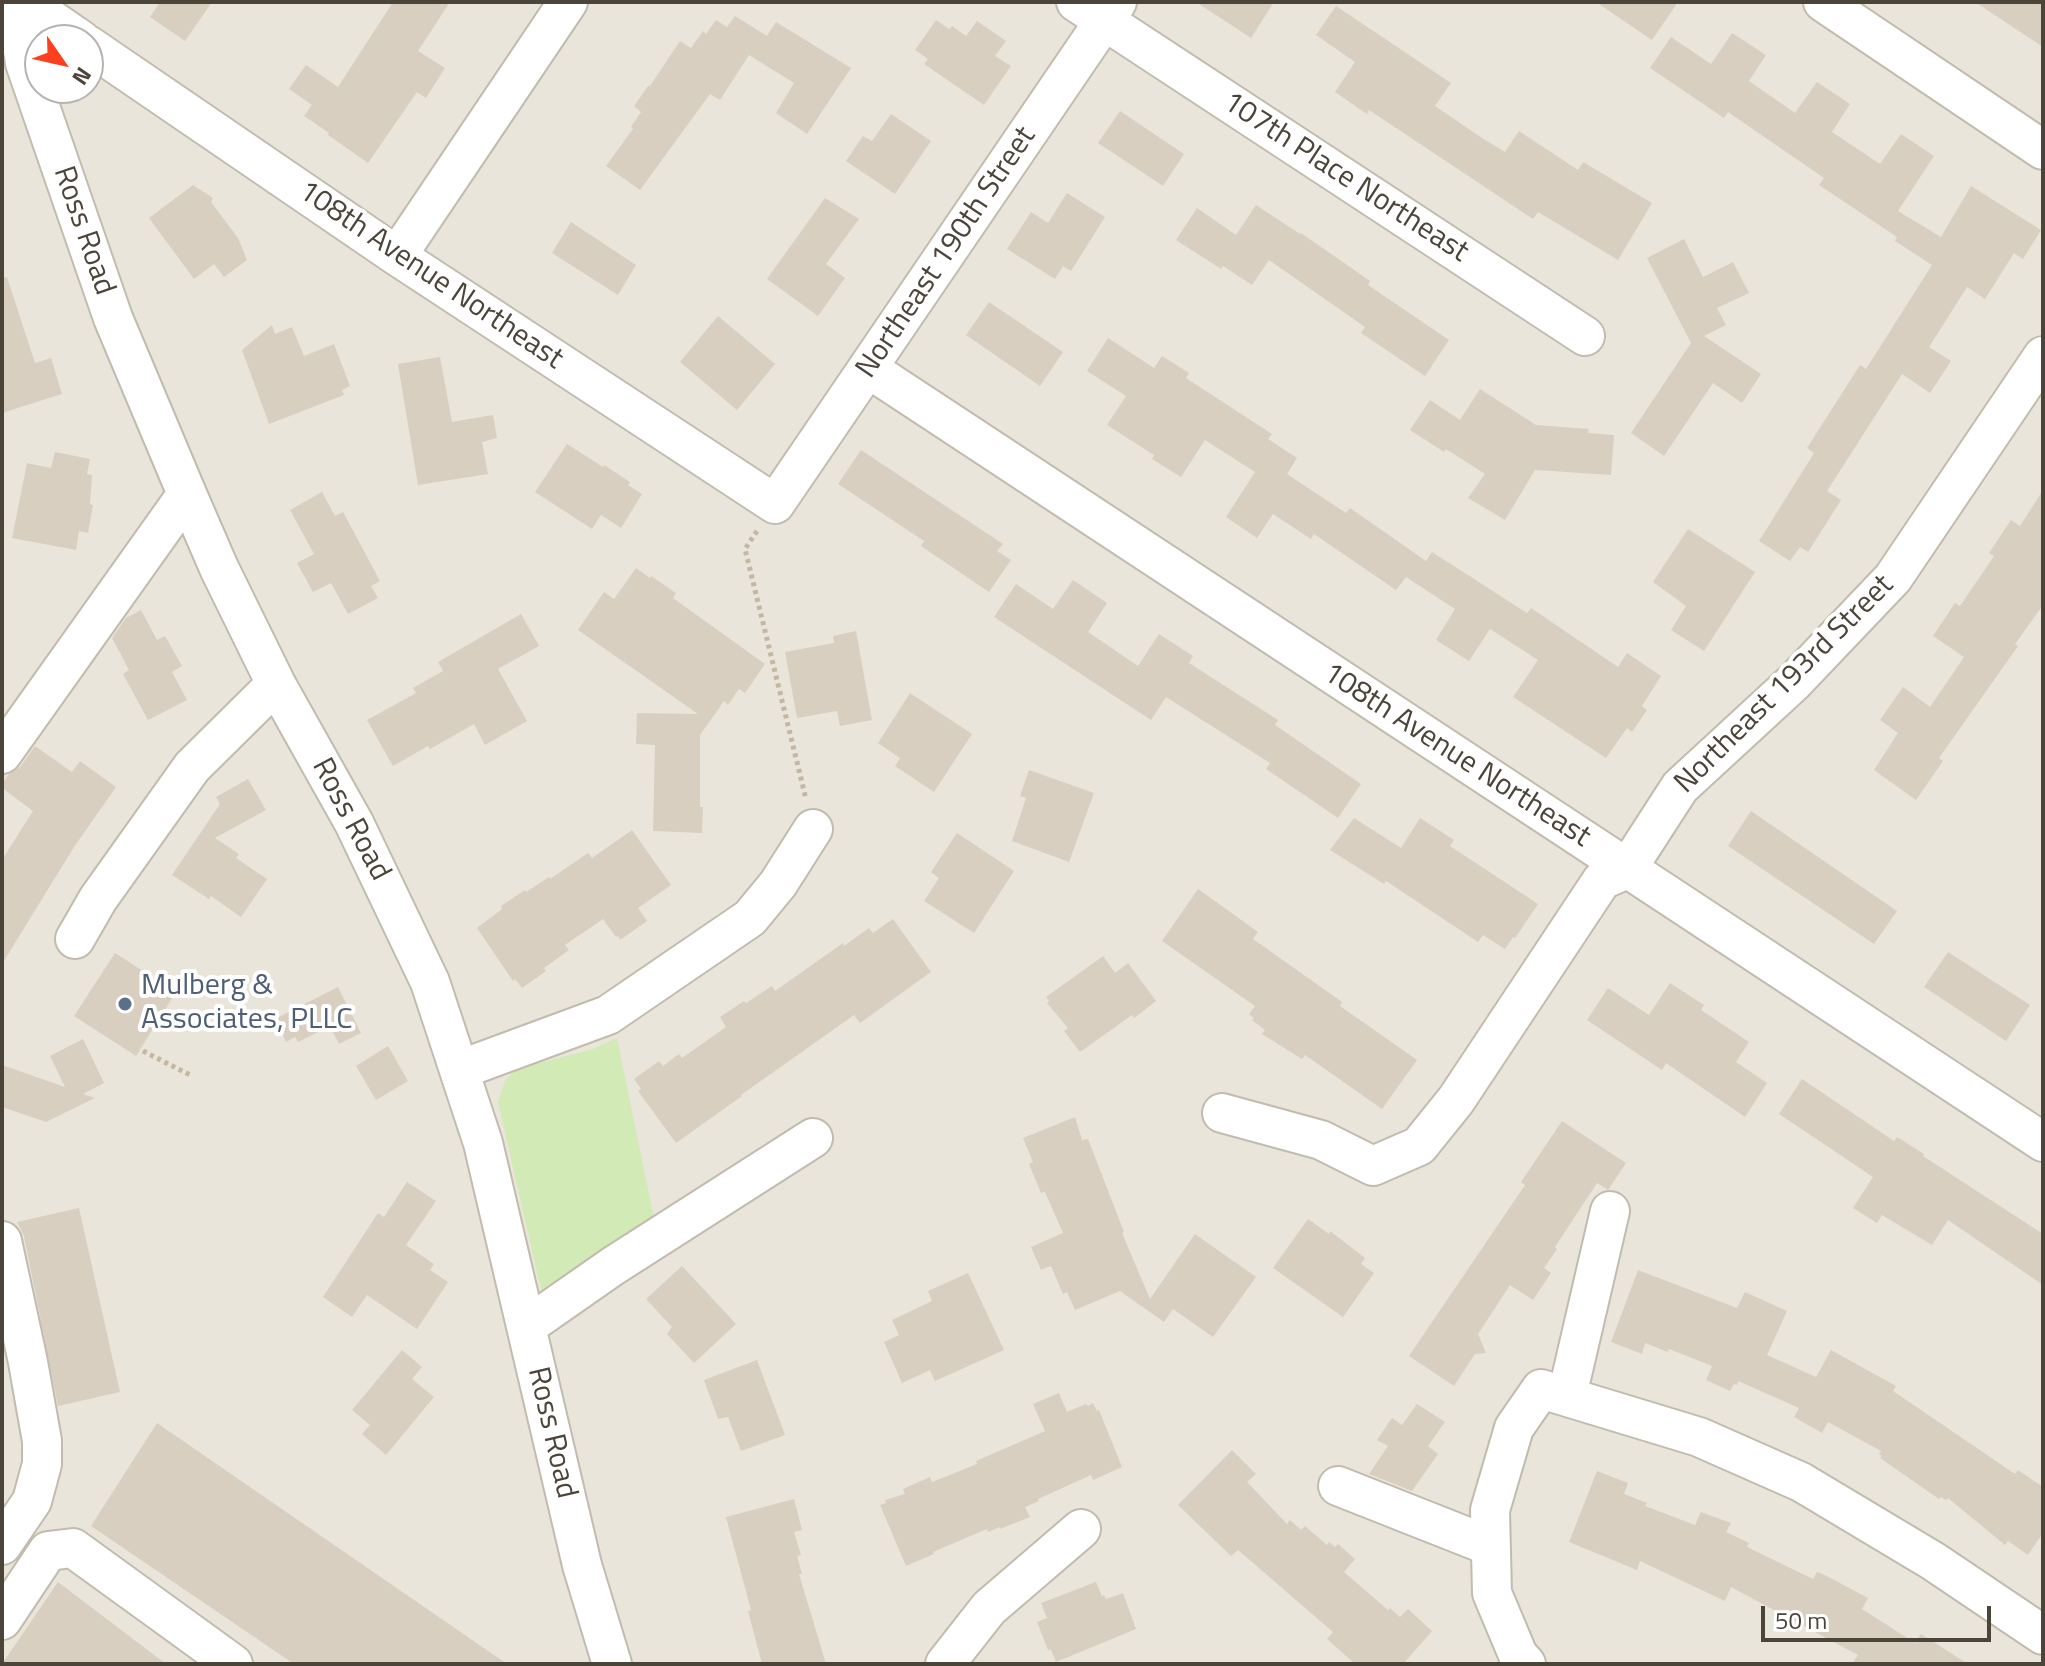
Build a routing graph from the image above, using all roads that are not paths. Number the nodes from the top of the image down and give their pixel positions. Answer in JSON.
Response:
{"nodes":[{"id":1,"x":568,"y":2,"type":"edge"},
{"id":2,"x":1823,"y":2,"type":"edge"},
{"id":3,"x":1099,"y":8,"type":"edge"},
{"id":4,"x":16,"y":16,"type":"edge"},
{"id":5,"x":38,"y":24,"type":"edge"},
{"id":6,"x":104,"y":56,"type":"edge"},
{"id":7,"x":2043,"y":150,"type":"edge"},
{"id":8,"x":397,"y":256,"type":"junction"},
{"id":9,"x":1585,"y":336,"type":"dead end"},
{"id":10,"x":2043,"y":356,"type":"edge"},
{"id":11,"x":869,"y":369,"type":"junction"},
{"id":12,"x":187,"y":494,"type":"junction"},
{"id":13,"x":775,"y":504,"type":"joint"},
{"id":14,"x":276,"y":684,"type":"junction"},
{"id":15,"x":2,"y":754,"type":"edge"},
{"id":16,"x":813,"y":829,"type":"road end"},
{"id":17,"x":1627,"y":869,"type":"junction"},
{"id":18,"x":75,"y":939,"type":"dead end"},
{"id":19,"x":459,"y":1070,"type":"junction"},
{"id":20,"x":1222,"y":1113,"type":"dead end"},
{"id":21,"x":2040,"y":1132,"type":"edge"},
{"id":22,"x":813,"y":1138,"type":"dead end"},
{"id":23,"x":1610,"y":1211,"type":"dead end"},
{"id":24,"x":2,"y":1241,"type":"edge"},
{"id":25,"x":527,"y":1326,"type":"junction"},
{"id":26,"x":1567,"y":1396,"type":"junction"},
{"id":27,"x":1338,"y":1486,"type":"dead end"},
{"id":28,"x":1081,"y":1529,"type":"dead end"},
{"id":29,"x":2,"y":1545,"type":"edge"},
{"id":30,"x":1490,"y":1546,"type":"junction"},
{"id":31,"x":13,"y":1581,"type":"edge"},
{"id":32,"x":2,"y":1620,"type":"edge"},
{"id":33,"x":2043,"y":1635,"type":"edge"},
{"id":34,"x":233,"y":1664,"type":"edge"},
{"id":35,"x":612,"y":1664,"type":"edge"},
{"id":36,"x":945,"y":1664,"type":"edge"},
{"id":37,"x":1526,"y":1664,"type":"edge"}],
"edges":[{"from":1,"to":8,"type":"street"},
{"from":2,"to":7,"type":"street"},
{"from":3,"to":9,"type":"street","name":"107th Place Northeast"},
{"from":3,"to":11,"type":"street","name":"Northeast 190th Street"},
{"from":4,"to":5,"type":"street"},
{"from":4,"to":12,"type":"street","name":"Ross Road"},
{"from":6,"to":8,"type":"street","name":"108th Avenue Northeast"},
{"from":8,"to":13,"type":"street","name":"108th Avenue Northeast"},
{"from":10,"to":17,"type":"street","name":"Northeast 193rd Street"},
{"from":11,"to":13,"type":"street","name":"Northeast 190th Street"},
{"from":11,"to":17,"type":"street","name":"108th Avenue Northeast"},
{"from":12,"to":14,"type":"street","name":"Ross Road"},
{"from":12,"to":15,"type":"street"},
{"from":14,"to":18,"type":"street"},
{"from":14,"to":19,"type":"street","name":"Ross Road"},
{"from":16,"to":19,"type":"street"},
{"from":17,"to":20,"type":"street","name":"Northeast 193rd Street"},
{"from":17,"to":21,"type":"street","name":"108th Avenue Northeast"},
{"from":19,"to":25,"type":"street","name":"Ross Road"},
{"from":22,"to":25,"type":"street"},
{"from":23,"to":26,"type":"street"},
{"from":24,"to":29,"type":"street"},
{"from":25,"to":35,"type":"street","name":"Ross Road"},
{"from":26,"to":30,"type":"street"},
{"from":26,"to":33,"type":"street"},
{"from":27,"to":30,"type":"street"},
{"from":28,"to":36,"type":"street"},
{"from":30,"to":37,"type":"street"},
{"from":31,"to":32,"type":"street"},
{"from":31,"to":34,"type":"street"}]}
